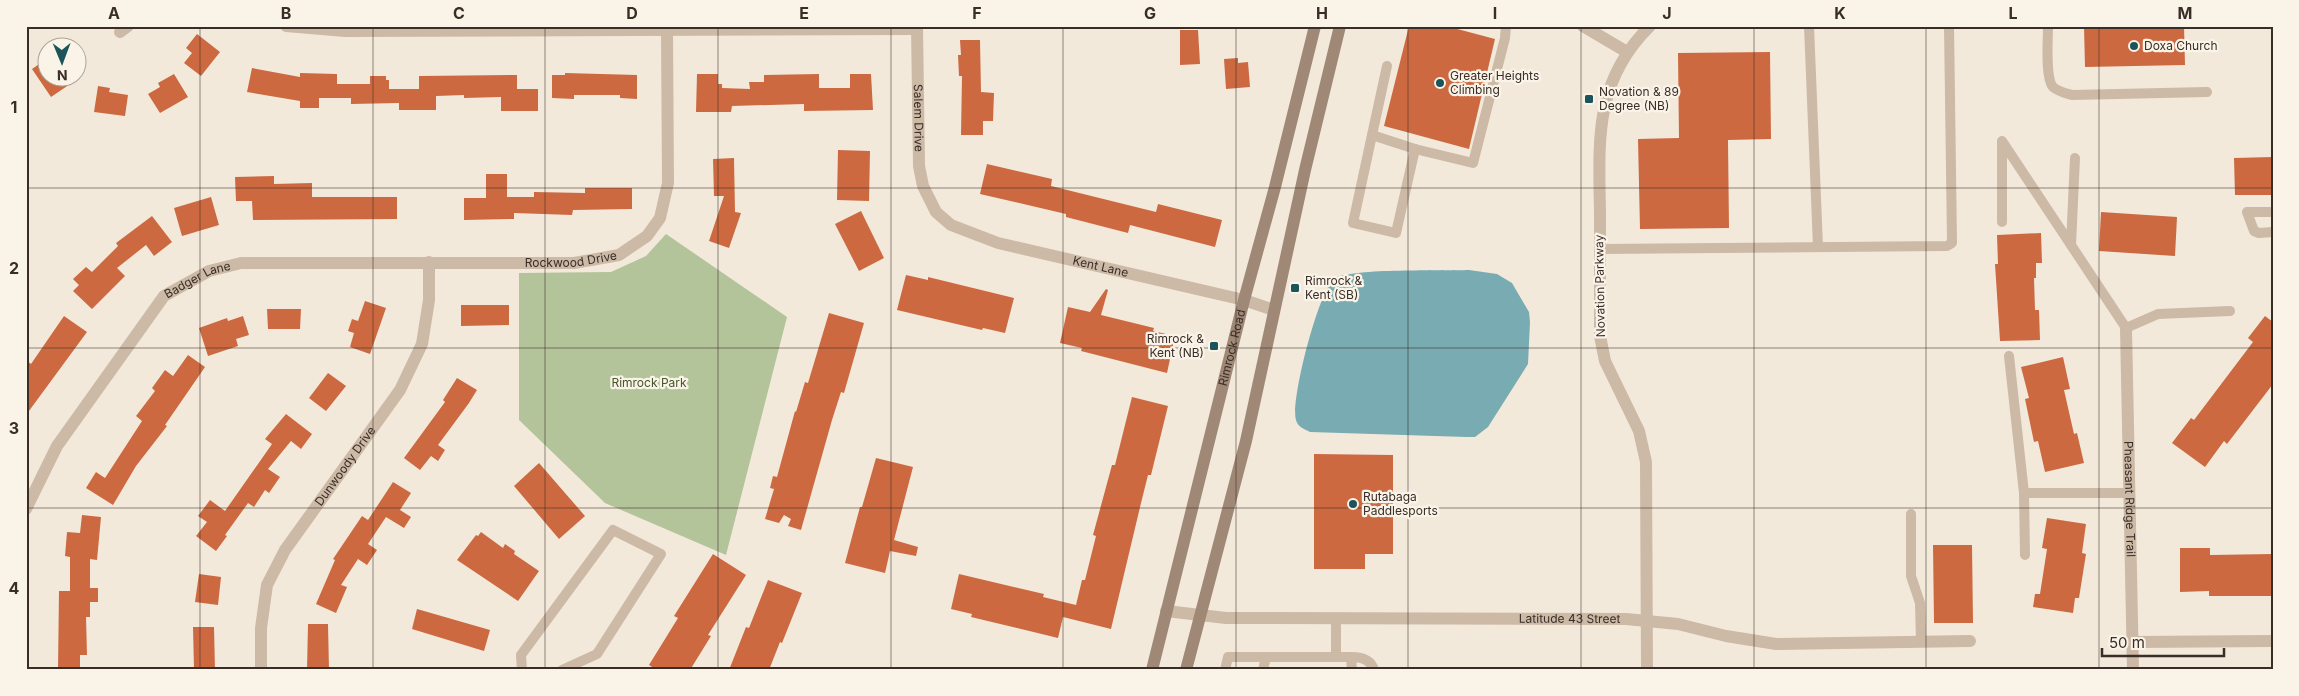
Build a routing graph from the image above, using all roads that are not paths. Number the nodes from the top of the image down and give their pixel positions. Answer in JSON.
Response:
{"nodes":[{"id":1,"x":286,"y":26,"type":"edge"},
{"id":2,"x":1315,"y":26,"type":"edge"},
{"id":3,"x":1340,"y":26,"type":"edge"},
{"id":4,"x":1506,"y":26,"type":"edge"},
{"id":5,"x":1583,"y":26,"type":"edge"},
{"id":6,"x":1650,"y":26,"type":"edge"},
{"id":7,"x":1809,"y":26,"type":"edge"},
{"id":8,"x":1948,"y":26,"type":"edge"},
{"id":9,"x":2048,"y":26,"type":"edge"},
{"id":10,"x":917,"y":28,"type":"edge"},
{"id":11,"x":667,"y":31,"type":"junction"},
{"id":12,"x":1627,"y":52,"type":"junction"},
{"id":13,"x":1386,"y":66,"type":"dead end"},
{"id":14,"x":2207,"y":92,"type":"dead end"},
{"id":15,"x":1372,"y":135,"type":"junction"},
{"id":16,"x":1415,"y":149,"type":"junction"},
{"id":17,"x":2075,"y":158,"type":"dead end"},
{"id":18,"x":934,"y":208,"type":"joint"},
{"id":19,"x":2273,"y":212,"type":"edge"},
{"id":20,"x":2002,"y":222,"type":"dead end"},
{"id":21,"x":2273,"y":232,"type":"edge"},
{"id":22,"x":2071,"y":244,"type":"junction"},
{"id":23,"x":1818,"y":247,"type":"junction"},
{"id":24,"x":1600,"y":249,"type":"junction"},
{"id":25,"x":429,"y":262,"type":"junction"},
{"id":26,"x":1244,"y":300,"type":"junction"},
{"id":27,"x":1274,"y":310,"type":"junction"},
{"id":28,"x":2230,"y":312,"type":"dead end"},
{"id":29,"x":2126,"y":328,"type":"junction"},
{"id":30,"x":2009,"y":356,"type":"dead end"},
{"id":31,"x":2024,"y":493,"type":"junction"},
{"id":32,"x":2130,"y":493,"type":"junction"},
{"id":33,"x":26,"y":509,"type":"edge"},
{"id":34,"x":1911,"y":514,"type":"dead end"},
{"id":35,"x":2024,"y":555,"type":"dead end"},
{"id":36,"x":1166,"y":611,"type":"junction"},
{"id":37,"x":1199,"y":616,"type":"junction"},
{"id":38,"x":1336,"y":619,"type":"junction"},
{"id":39,"x":1647,"y":620,"type":"junction"},
{"id":40,"x":1970,"y":641,"type":"dead end"},
{"id":41,"x":2273,"y":641,"type":"edge"},
{"id":42,"x":1921,"y":642,"type":"junction"},
{"id":43,"x":2133,"y":642,"type":"junction"},
{"id":44,"x":1266,"y":657,"type":"junction"},
{"id":45,"x":1336,"y":657,"type":"junction"},
{"id":46,"x":1351,"y":658,"type":"junction"},
{"id":47,"x":261,"y":670,"type":"edge"},
{"id":48,"x":522,"y":670,"type":"edge"},
{"id":49,"x":562,"y":670,"type":"edge"},
{"id":50,"x":1152,"y":670,"type":"edge"},
{"id":51,"x":1186,"y":670,"type":"edge"},
{"id":52,"x":1225,"y":670,"type":"edge"},
{"id":53,"x":1263,"y":670,"type":"edge"},
{"id":54,"x":1352,"y":670,"type":"edge"},
{"id":55,"x":1374,"y":670,"type":"edge"},
{"id":56,"x":1647,"y":670,"type":"edge"},
{"id":57,"x":2133,"y":670,"type":"edge"}],
"edges":[{"from":1,"to":11,"type":"street"},
{"from":2,"to":26,"type":"main road","name":"Rimrock Road"},
{"from":3,"to":27,"type":"main road"},
{"from":4,"to":16,"type":"lane"},
{"from":5,"to":12,"type":"street"},
{"from":6,"to":12,"type":"street","name":"Novation Parkway"},
{"from":7,"to":23,"type":"lane"},
{"from":8,"to":23,"type":"lane"},
{"from":9,"to":14,"type":"lane"},
{"from":10,"to":11,"type":"street"},
{"from":10,"to":18,"type":"street","name":"Salem Drive"},
{"from":11,"to":25,"type":"street","name":"Rockwood Drive"},
{"from":12,"to":24,"type":"street","name":"Novation Parkway"},
{"from":13,"to":15,"type":"lane"},
{"from":15,"to":16,"type":"lane"},
{"from":15,"to":16,"type":"lane"},
{"from":17,"to":22,"type":"lane"},
{"from":18,"to":26,"type":"street","name":"Kent Lane"},
{"from":19,"to":21,"type":"lane"},
{"from":20,"to":22,"type":"lane"},
{"from":22,"to":29,"type":"lane"},
{"from":23,"to":24,"type":"lane"},
{"from":24,"to":39,"type":"street","name":"Novation Parkway"},
{"from":25,"to":33,"type":"street","name":"Badger Lane"},
{"from":25,"to":47,"type":"street","name":"Dunwoody Drive"},
{"from":26,"to":27,"type":"street","name":"Kent Lane"},
{"from":26,"to":36,"type":"main road","name":"Rimrock Road"},
{"from":27,"to":37,"type":"main road"},
{"from":28,"to":29,"type":"lane"},
{"from":29,"to":32,"type":"street","name":"Pheasant Ridge Trail"},
{"from":30,"to":31,"type":"lane"},
{"from":31,"to":32,"type":"lane"},
{"from":31,"to":35,"type":"lane"},
{"from":32,"to":43,"type":"street","name":"Pheasant Ridge Trail"},
{"from":34,"to":42,"type":"lane"},
{"from":36,"to":37,"type":"street","name":"Latitude 43 Street"},
{"from":36,"to":50,"type":"main road","name":"Rimrock Road"},
{"from":37,"to":38,"type":"street","name":"Latitude 43 Street"},
{"from":37,"to":51,"type":"main road"},
{"from":38,"to":39,"type":"street","name":"Latitude 43 Street"},
{"from":38,"to":45,"type":"lane"},
{"from":39,"to":42,"type":"street","name":"Latitude 43 Street"},
{"from":39,"to":56,"type":"street","name":"Novation Parkway"},
{"from":40,"to":42,"type":"street","name":"Latitude 43 Street"},
{"from":41,"to":43,"type":"street"},
{"from":43,"to":57,"type":"street","name":"Pheasant Ridge Trail"},
{"from":44,"to":45,"type":"lane"},
{"from":44,"to":52,"type":"lane"},
{"from":44,"to":53,"type":"lane"},
{"from":45,"to":46,"type":"lane"},
{"from":46,"to":54,"type":"lane"},
{"from":46,"to":55,"type":"lane"},
{"from":48,"to":49,"type":"lane"}]}
